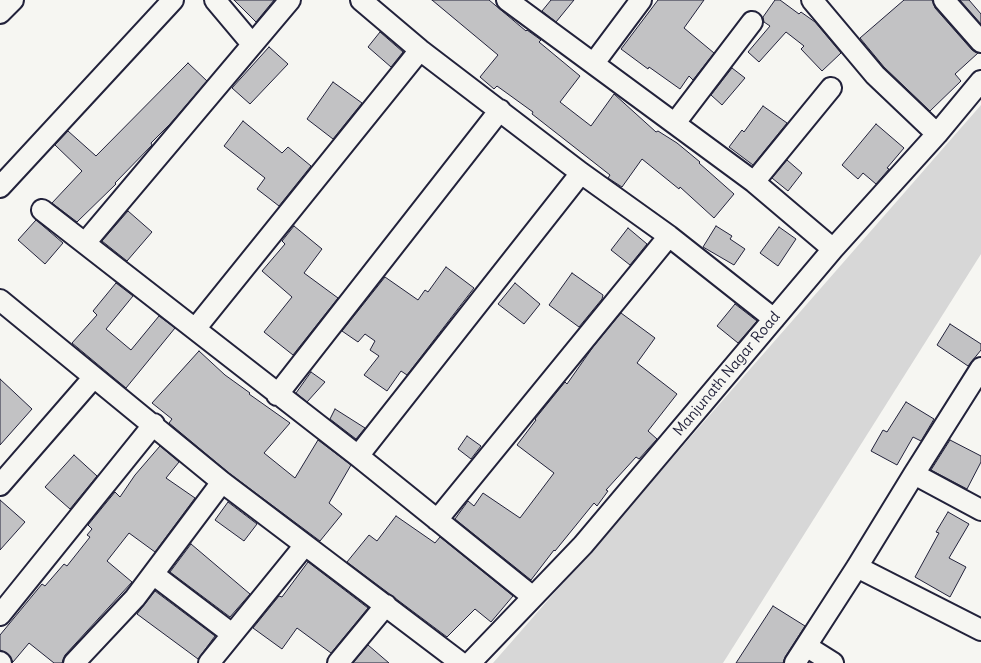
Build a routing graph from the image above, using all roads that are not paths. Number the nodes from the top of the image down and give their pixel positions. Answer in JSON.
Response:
{"nodes":[{"id":1,"x":13,"y":0,"type":"edge"},
{"id":2,"x":173,"y":0,"type":"edge"},
{"id":3,"x":215,"y":0,"type":"edge"},
{"id":4,"x":290,"y":0,"type":"edge"},
{"id":5,"x":360,"y":0,"type":"edge"},
{"id":6,"x":508,"y":0,"type":"edge"},
{"id":7,"x":640,"y":0,"type":"edge"},
{"id":8,"x":812,"y":0,"type":"edge"},
{"id":9,"x":944,"y":0,"type":"edge"},
{"id":10,"x":0,"y":13,"type":"edge"},
{"id":11,"x":752,"y":22,"type":"dead end"},
{"id":12,"x":981,"y":42,"type":"edge"},
{"id":13,"x":252,"y":44,"type":"junction"},
{"id":14,"x":420,"y":50,"type":"junction"},
{"id":15,"x":594,"y":63,"type":"junction"},
{"id":16,"x":981,"y":81,"type":"edge"},
{"id":17,"x":831,"y":88,"type":"dead end"},
{"id":18,"x":500,"y":110,"type":"junction"},
{"id":19,"x":675,"y":123,"type":"junction"},
{"id":20,"x":937,"y":134,"type":"junction"},
{"id":21,"x":581,"y":173,"type":"junction"},
{"id":22,"x":754,"y":182,"type":"junction"},
{"id":23,"x":0,"y":187,"type":"edge"},
{"id":24,"x":42,"y":210,"type":"dead end"},
{"id":25,"x":669,"y":236,"type":"junction"},
{"id":26,"x":85,"y":243,"type":"junction"},
{"id":27,"x":833,"y":248,"type":"junction"},
{"id":28,"x":0,"y":300,"type":"edge"},
{"id":29,"x":774,"y":319,"type":"junction"},
{"id":30,"x":195,"y":329,"type":"junction"},
{"id":31,"x":981,"y":368,"type":"edge"},
{"id":32,"x":94,"y":377,"type":"junction"},
{"id":33,"x":277,"y":395,"type":"junction"},
{"id":34,"x":154,"y":424,"type":"junction"},
{"id":35,"x":358,"y":456,"type":"junction"},
{"id":36,"x":914,"y":474,"type":"junction"},
{"id":37,"x":222,"y":482,"type":"junction"},
{"id":38,"x":0,"y":485,"type":"edge"},
{"id":39,"x":981,"y":510,"type":"edge"},
{"id":40,"x":437,"y":520,"type":"junction"},
{"id":41,"x":305,"y":545,"type":"junction"},
{"id":42,"x":857,"y":567,"type":"junction"},
{"id":43,"x":153,"y":574,"type":"junction"},
{"id":44,"x":532,"y":598,"type":"junction"},
{"id":45,"x":386,"y":605,"type":"junction"},
{"id":46,"x":0,"y":615,"type":"edge"},
{"id":47,"x":981,"y":630,"type":"edge"},
{"id":48,"x":232,"y":634,"type":"junction"},
{"id":49,"x":801,"y":655,"type":"edge"},
{"id":50,"x":74,"y":663,"type":"edge"},
{"id":51,"x":208,"y":663,"type":"edge"},
{"id":52,"x":338,"y":663,"type":"edge"},
{"id":53,"x":461,"y":663,"type":"edge"},
{"id":54,"x":470,"y":663,"type":"edge"},
{"id":55,"x":833,"y":663,"type":"edge"}],
"edges":[{"from":1,"to":10,"type":"street"},
{"from":2,"to":23,"type":"street"},
{"from":3,"to":13,"type":"street"},
{"from":4,"to":13,"type":"street"},
{"from":5,"to":14,"type":"street"},
{"from":6,"to":15,"type":"street"},
{"from":7,"to":15,"type":"street"},
{"from":8,"to":20,"type":"street"},
{"from":9,"to":12,"type":"street"},
{"from":11,"to":19,"type":"street"},
{"from":13,"to":26,"type":"street"},
{"from":14,"to":18,"type":"street"},
{"from":14,"to":30,"type":"street"},
{"from":15,"to":19,"type":"street"},
{"from":16,"to":20,"type":"street","name":"Manjunath Nagar Road"},
{"from":17,"to":22,"type":"street"},
{"from":18,"to":21,"type":"street"},
{"from":18,"to":33,"type":"street"},
{"from":19,"to":22,"type":"street"},
{"from":20,"to":27,"type":"street","name":"Manjunath Nagar Road"},
{"from":21,"to":25,"type":"street"},
{"from":21,"to":35,"type":"street"},
{"from":22,"to":27,"type":"street"},
{"from":24,"to":26,"type":"street"},
{"from":25,"to":29,"type":"street"},
{"from":25,"to":40,"type":"street"},
{"from":26,"to":30,"type":"street"},
{"from":27,"to":29,"type":"street","name":"Manjunath Nagar Road"},
{"from":28,"to":32,"type":"street"},
{"from":29,"to":44,"type":"street","name":"Manjunath Nagar Road"},
{"from":30,"to":33,"type":"street"},
{"from":31,"to":36,"type":"street"},
{"from":32,"to":34,"type":"street"},
{"from":32,"to":38,"type":"street"},
{"from":33,"to":35,"type":"street"},
{"from":34,"to":37,"type":"street"},
{"from":34,"to":46,"type":"street"},
{"from":35,"to":40,"type":"street"},
{"from":36,"to":39,"type":"street"},
{"from":36,"to":42,"type":"street"},
{"from":37,"to":41,"type":"street"},
{"from":37,"to":43,"type":"street"},
{"from":40,"to":44,"type":"street"},
{"from":41,"to":45,"type":"street"},
{"from":41,"to":48,"type":"street"},
{"from":42,"to":47,"type":"street"},
{"from":42,"to":49,"type":"street"},
{"from":43,"to":48,"type":"street"},
{"from":43,"to":50,"type":"street"},
{"from":44,"to":54,"type":"street","name":"Manjunath Nagar Road"},
{"from":45,"to":52,"type":"street"},
{"from":45,"to":53,"type":"street"},
{"from":48,"to":51,"type":"street"},
{"from":49,"to":55,"type":"street"}]}
